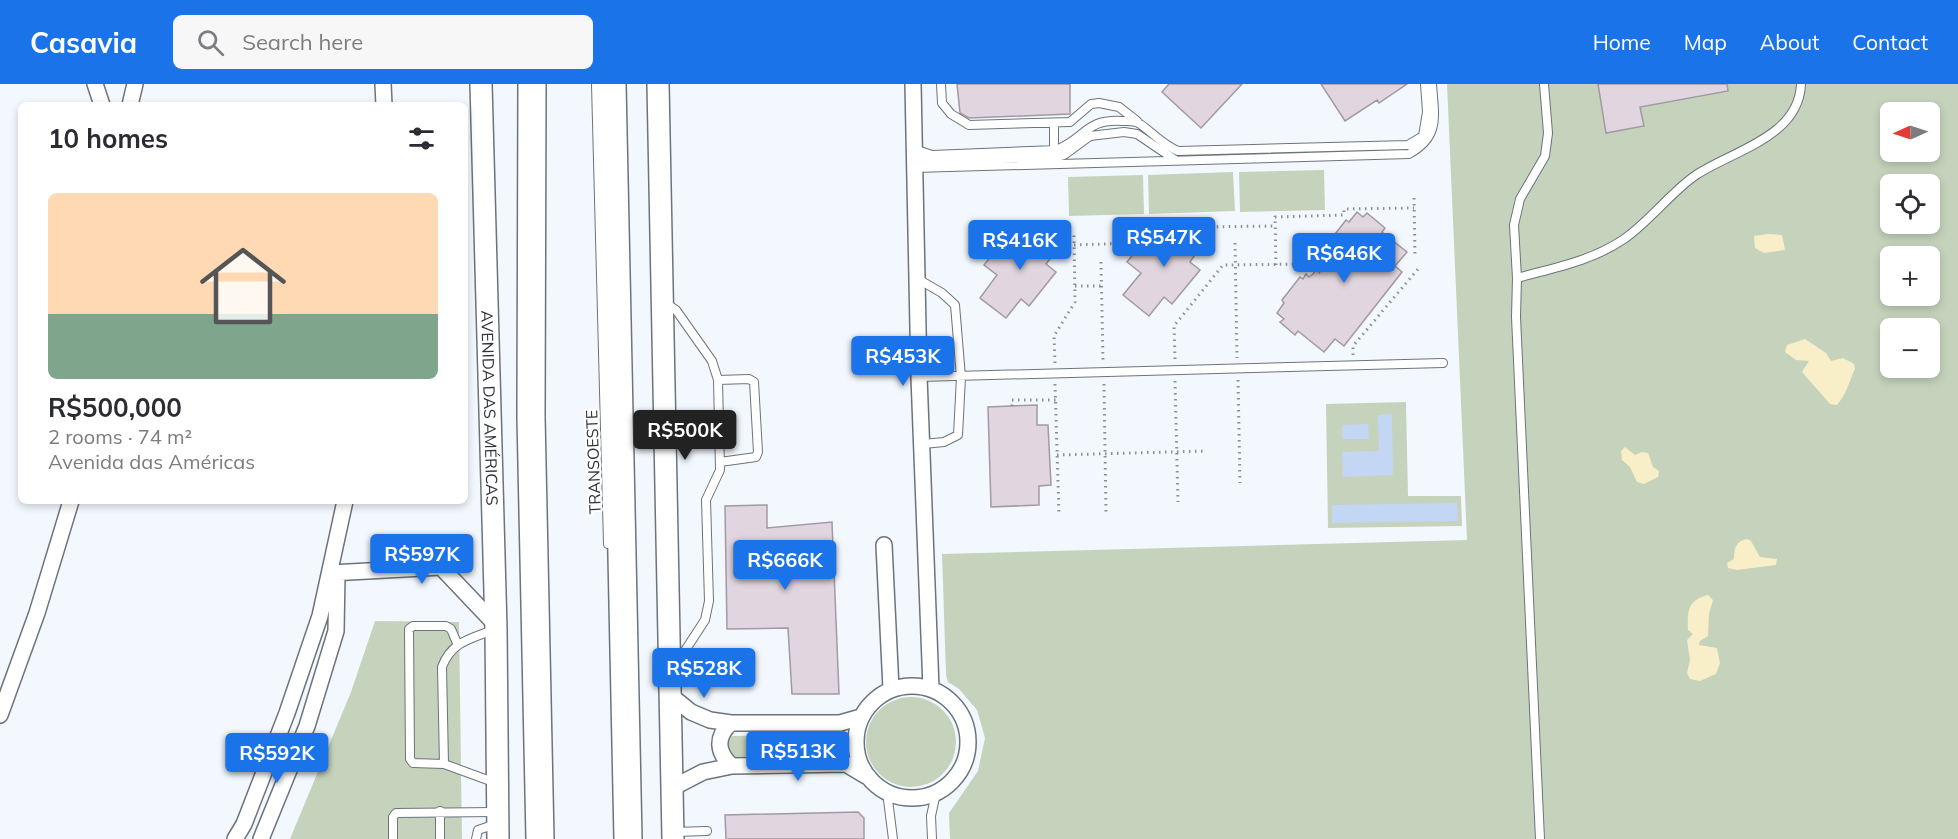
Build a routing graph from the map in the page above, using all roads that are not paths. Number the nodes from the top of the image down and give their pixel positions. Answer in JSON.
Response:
{"nodes":[{"id":1,"x":95,"y":84,"type":"edge"},
{"id":2,"x":135,"y":84,"type":"edge"},
{"id":3,"x":383,"y":84,"type":"edge"},
{"id":4,"x":481,"y":84,"type":"edge"},
{"id":5,"x":532,"y":84,"type":"edge"},
{"id":6,"x":596,"y":84,"type":"edge"},
{"id":7,"x":612,"y":84,"type":"edge"},
{"id":8,"x":658,"y":84,"type":"edge"},
{"id":9,"x":913,"y":84,"type":"edge"},
{"id":10,"x":941,"y":84,"type":"edge"},
{"id":11,"x":1425,"y":84,"type":"edge"},
{"id":12,"x":1432,"y":84,"type":"edge"},
{"id":13,"x":1544,"y":84,"type":"edge"},
{"id":14,"x":1801,"y":84,"type":"edge"},
{"id":15,"x":101,"y":102,"type":"edge"},
{"id":16,"x":131,"y":102,"type":"edge"},
{"id":17,"x":384,"y":102,"type":"edge"},
{"id":18,"x":1138,"y":122,"type":"junction"},
{"id":19,"x":1054,"y":125,"type":"junction"},
{"id":20,"x":1054,"y":150,"type":"junction"},
{"id":21,"x":915,"y":159,"type":"junction"},
{"id":22,"x":1176,"y":160,"type":"junction"},
{"id":23,"x":917,"y":278,"type":"junction"},
{"id":24,"x":1516,"y":278,"type":"junction"},
{"id":25,"x":662,"y":300,"type":"junction"},
{"id":26,"x":1443,"y":363,"type":"dead end"},
{"id":27,"x":919,"y":377,"type":"junction"},
{"id":28,"x":961,"y":377,"type":"junction"},
{"id":29,"x":718,"y":380,"type":"junction"},
{"id":30,"x":923,"y":444,"type":"junction"},
{"id":31,"x":720,"y":462,"type":"junction"},
{"id":32,"x":70,"y":504,"type":"edge"},
{"id":33,"x":345,"y":504,"type":"edge"},
{"id":34,"x":884,"y":545,"type":"dead end"},
{"id":35,"x":609,"y":551,"type":"dead end"},
{"id":36,"x":334,"y":573,"type":"junction"},
{"id":37,"x":496,"y":627,"type":"junction"},
{"id":38,"x":458,"y":643,"type":"junction"},
{"id":39,"x":669,"y":684,"type":"junction"},
{"id":40,"x":931,"y":688,"type":"junction"},
{"id":41,"x":891,"y":689,"type":"junction"},
{"id":42,"x":0,"y":715,"type":"edge"},
{"id":43,"x":861,"y":717,"type":"junction"},
{"id":44,"x":731,"y":723,"type":"junction"},
{"id":45,"x":444,"y":764,"type":"junction"},
{"id":46,"x":732,"y":766,"type":"junction"},
{"id":47,"x":868,"y":777,"type":"junction"},
{"id":48,"x":497,"y":783,"type":"junction"},
{"id":49,"x":672,"y":788,"type":"junction"},
{"id":50,"x":887,"y":792,"type":"junction"},
{"id":51,"x":936,"y":793,"type":"junction"},
{"id":52,"x":539,"y":809,"type":"junction"},
{"id":53,"x":440,"y":811,"type":"junction"},
{"id":54,"x":498,"y":825,"type":"edge"},
{"id":55,"x":707,"y":831,"type":"dead end"},
{"id":56,"x":673,"y":836,"type":"edge"},
{"id":57,"x":235,"y":839,"type":"edge"},
{"id":58,"x":261,"y":839,"type":"edge"},
{"id":59,"x":393,"y":839,"type":"edge"},
{"id":60,"x":440,"y":839,"type":"edge"},
{"id":61,"x":476,"y":839,"type":"edge"},
{"id":62,"x":533,"y":839,"type":"edge"},
{"id":63,"x":540,"y":839,"type":"edge"},
{"id":64,"x":628,"y":839,"type":"edge"},
{"id":65,"x":893,"y":839,"type":"edge"},
{"id":66,"x":932,"y":839,"type":"edge"},
{"id":67,"x":1540,"y":839,"type":"edge"}],
"edges":[{"from":1,"to":15,"type":"street"},
{"from":2,"to":16,"type":"street"},
{"from":3,"to":17,"type":"street"},
{"from":4,"to":37,"type":"main road","name":"AVENIDA DAS AMÉRICAS"},
{"from":5,"to":52,"type":"highway"},
{"from":6,"to":35,"type":"lane","name":"TRANSOESTE"},
{"from":7,"to":64,"type":"highway"},
{"from":8,"to":25,"type":"main road"},
{"from":9,"to":21,"type":"street"},
{"from":10,"to":19,"type":"lane"},
{"from":11,"to":18,"type":"lane"},
{"from":12,"to":22,"type":"lane"},
{"from":13,"to":24,"type":"lane"},
{"from":14,"to":24,"type":"lane"},
{"from":18,"to":19,"type":"lane"},
{"from":18,"to":20,"type":"lane"},
{"from":19,"to":20,"type":"lane"},
{"from":20,"to":21,"type":"lane"},
{"from":21,"to":22,"type":"lane"},
{"from":21,"to":22,"type":"lane"},
{"from":21,"to":23,"type":"street"},
{"from":23,"to":27,"type":"street"},
{"from":23,"to":28,"type":"lane"},
{"from":24,"to":67,"type":"lane"},
{"from":25,"to":29,"type":"lane"},
{"from":25,"to":39,"type":"main road"},
{"from":26,"to":28,"type":"lane"},
{"from":27,"to":28,"type":"lane"},
{"from":27,"to":30,"type":"street"},
{"from":28,"to":30,"type":"lane"},
{"from":29,"to":31,"type":"lane"},
{"from":29,"to":31,"type":"lane"},
{"from":30,"to":40,"type":"street"},
{"from":31,"to":39,"type":"lane"},
{"from":32,"to":42,"type":"street"},
{"from":33,"to":36,"type":"street"},
{"from":34,"to":41,"type":"street"},
{"from":36,"to":37,"type":"street"},
{"from":36,"to":57,"type":"street"},
{"from":36,"to":58,"type":"street"},
{"from":37,"to":38,"type":"lane"},
{"from":37,"to":48,"type":"main road","name":"AVENIDA DAS AMÉRICAS"},
{"from":38,"to":45,"type":"lane"},
{"from":38,"to":45,"type":"lane"},
{"from":39,"to":44,"type":"street"},
{"from":39,"to":49,"type":"main road"},
{"from":40,"to":41,"type":"street"},
{"from":40,"to":51,"type":"street"},
{"from":41,"to":43,"type":"street"},
{"from":43,"to":44,"type":"street"},
{"from":43,"to":47,"type":"street"},
{"from":44,"to":46,"type":"street"},
{"from":45,"to":48,"type":"lane"},
{"from":46,"to":47,"type":"street"},
{"from":46,"to":49,"type":"street"},
{"from":47,"to":50,"type":"street"},
{"from":48,"to":54,"type":"main road","name":"AVENIDA DAS AMÉRICAS"},
{"from":49,"to":56,"type":"main road"},
{"from":50,"to":51,"type":"street"},
{"from":50,"to":65,"type":"lane"},
{"from":51,"to":66,"type":"lane"},
{"from":52,"to":62,"type":"highway"},
{"from":52,"to":63,"type":"highway"},
{"from":53,"to":54,"type":"lane"},
{"from":53,"to":59,"type":"lane"},
{"from":53,"to":60,"type":"lane"},
{"from":54,"to":61,"type":"lane"},
{"from":55,"to":56,"type":"lane"}]}
